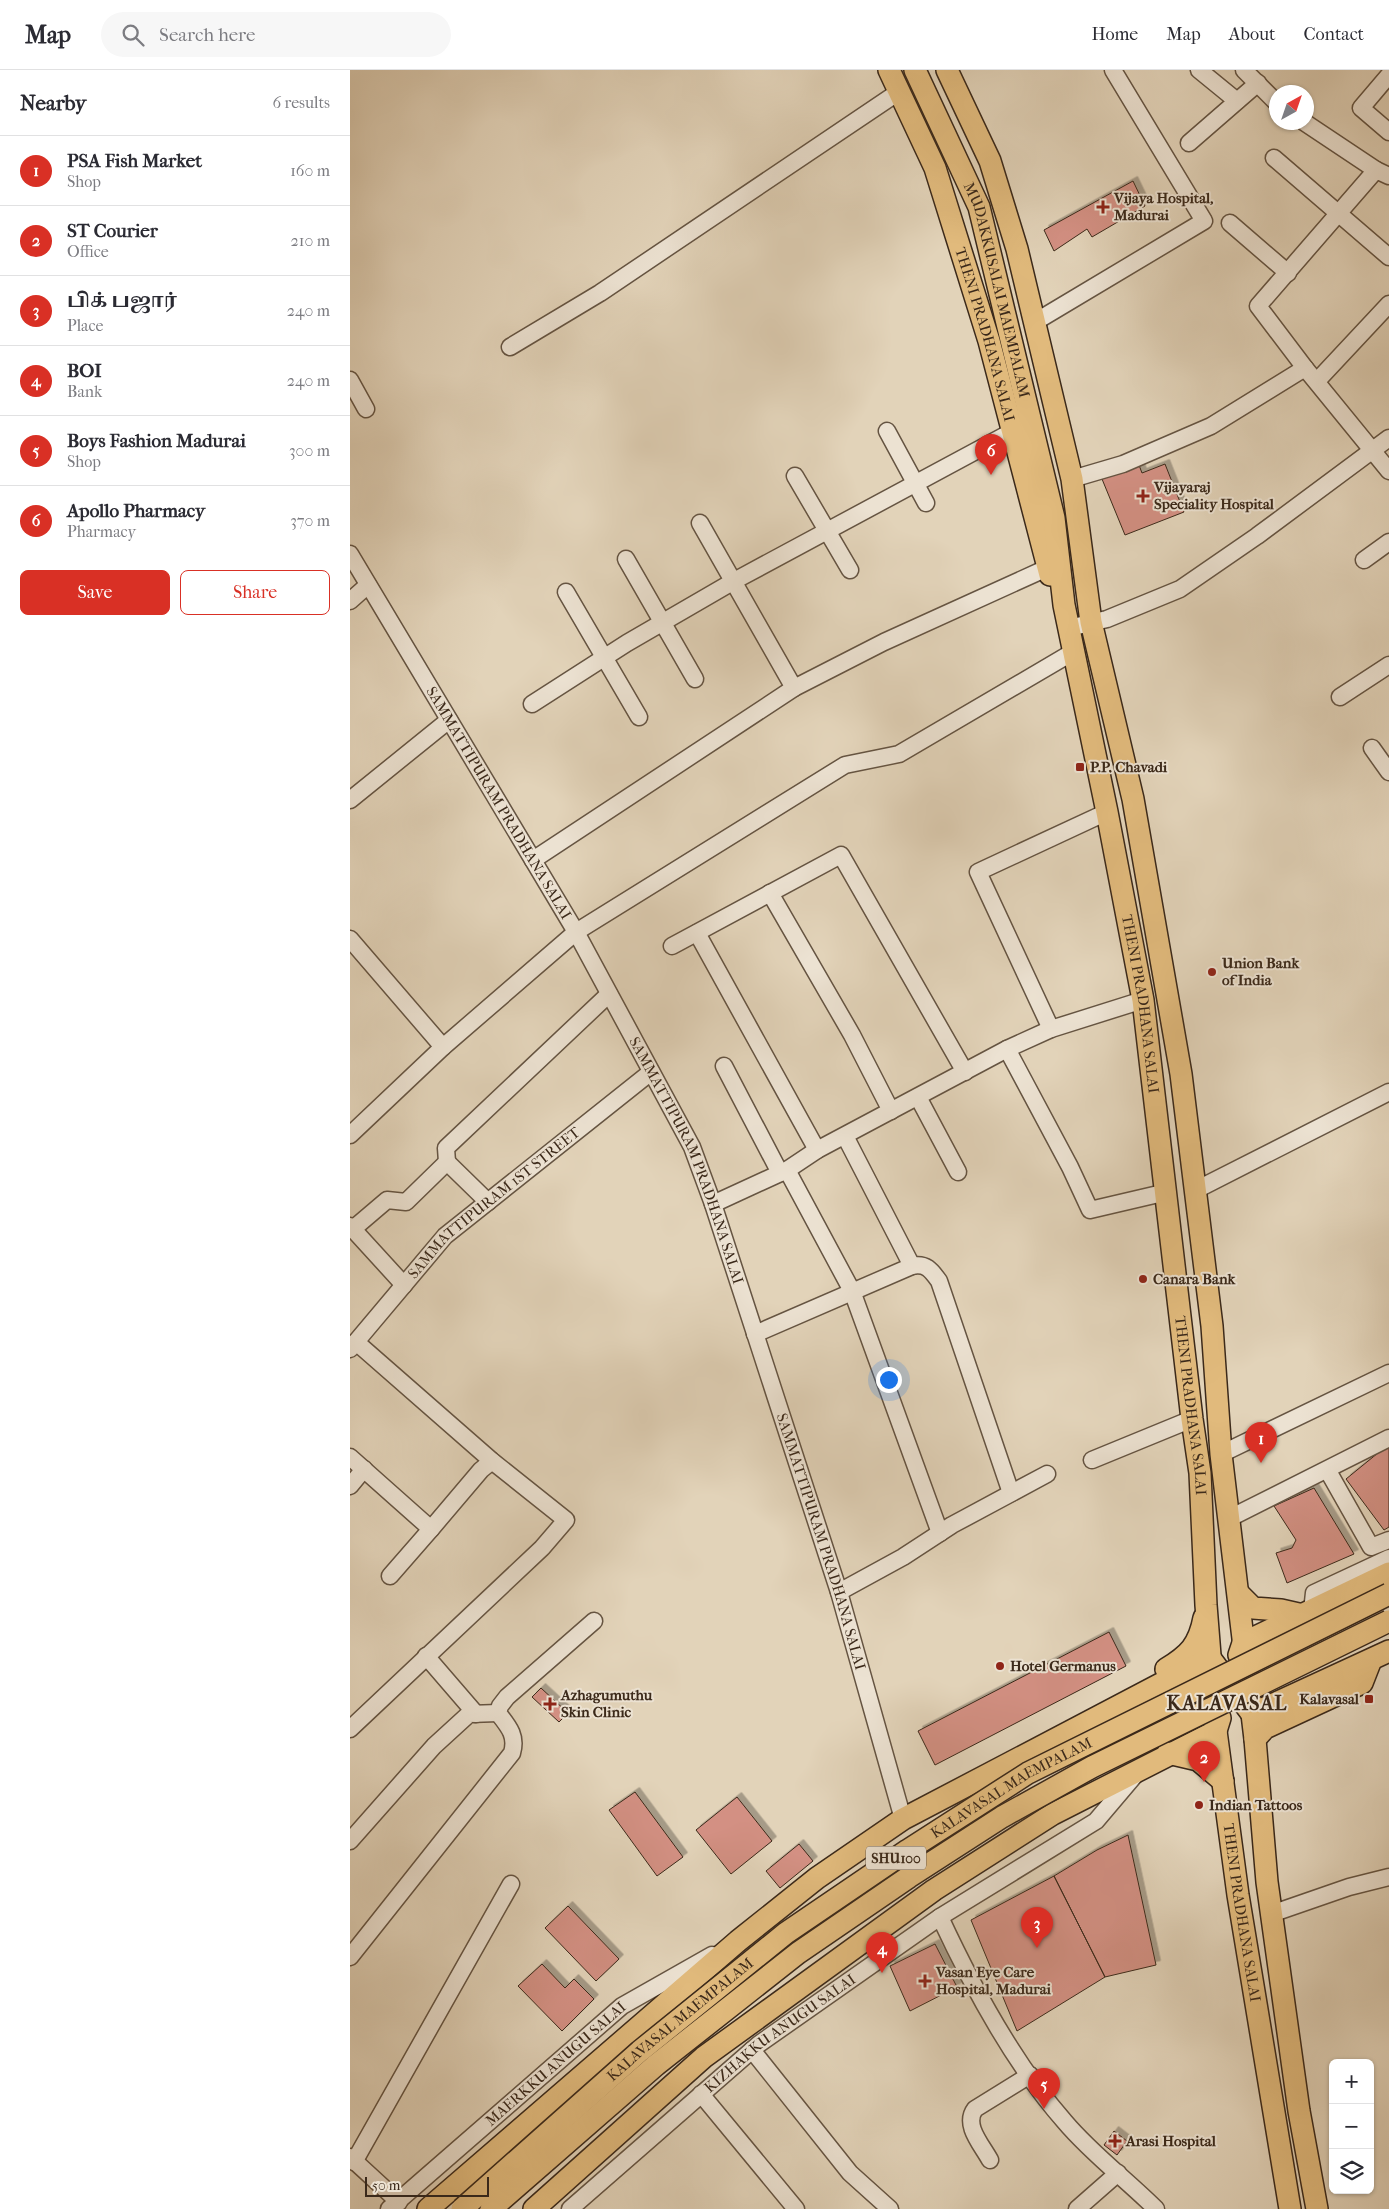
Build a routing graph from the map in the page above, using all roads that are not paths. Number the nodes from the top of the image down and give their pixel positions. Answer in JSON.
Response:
{"nodes":[{"id":1,"x":889,"y":70,"type":"edge"},
{"id":2,"x":915,"y":70,"type":"edge"},
{"id":3,"x":947,"y":70,"type":"edge"},
{"id":4,"x":1113,"y":70,"type":"edge"},
{"id":5,"x":1199,"y":70,"type":"edge"},
{"id":6,"x":1244,"y":70,"type":"edge"},
{"id":7,"x":1389,"y":75,"type":"edge"},
{"id":8,"x":1258,"y":83,"type":"junction"},
{"id":9,"x":900,"y":92,"type":"junction"},
{"id":10,"x":1269,"y":95,"type":"edge"},
{"id":11,"x":1238,"y":101,"type":"junction"},
{"id":12,"x":1314,"y":129,"type":"edge"},
{"id":13,"x":1389,"y":132,"type":"edge"},
{"id":14,"x":1189,"y":143,"type":"dead end"},
{"id":15,"x":1274,"y":158,"type":"dead end"},
{"id":16,"x":1382,"y":173,"type":"edge"},
{"id":17,"x":1340,"y":213,"type":"junction"},
{"id":18,"x":1230,"y":223,"type":"dead end"},
{"id":19,"x":1389,"y":257,"type":"edge"},
{"id":20,"x":1288,"y":272,"type":"junction"},
{"id":21,"x":1389,"y":304,"type":"edge"},
{"id":22,"x":1036,"y":322,"type":"junction"},
{"id":23,"x":510,"y":347,"type":"dead end"},
{"id":24,"x":1305,"y":368,"type":"junction"},
{"id":25,"x":350,"y":380,"type":"edge"},
{"id":26,"x":1317,"y":381,"type":"junction"},
{"id":27,"x":366,"y":408,"type":"dead end"},
{"id":28,"x":887,"y":431,"type":"dead end"},
{"id":29,"x":1013,"y":431,"type":"junction"},
{"id":30,"x":1389,"y":438,"type":"edge"},
{"id":31,"x":1373,"y":450,"type":"junction"},
{"id":32,"x":1389,"y":471,"type":"edge"},
{"id":33,"x":795,"y":476,"type":"dead end"},
{"id":34,"x":1072,"y":479,"type":"junction"},
{"id":35,"x":915,"y":483,"type":"junction"},
{"id":36,"x":926,"y":503,"type":"dead end"},
{"id":37,"x":1054,"y":518,"type":"junction"},
{"id":38,"x":700,"y":523,"type":"dead end"},
{"id":39,"x":826,"y":532,"type":"junction"},
{"id":40,"x":1389,"y":542,"type":"edge"},
{"id":41,"x":350,"y":554,"type":"edge"},
{"id":42,"x":626,"y":559,"type":"dead end"},
{"id":43,"x":1364,"y":560,"type":"dead end"},
{"id":44,"x":1047,"y":568,"type":"junction"},
{"id":45,"x":850,"y":570,"type":"dead end"},
{"id":46,"x":734,"y":581,"type":"junction"},
{"id":47,"x":368,"y":585,"type":"junction"},
{"id":48,"x":566,"y":592,"type":"dead end"},
{"id":49,"x":350,"y":602,"type":"edge"},
{"id":50,"x":1064,"y":605,"type":"junction"},
{"id":51,"x":1090,"y":615,"type":"junction"},
{"id":52,"x":662,"y":622,"type":"junction"},
{"id":53,"x":1069,"y":628,"type":"junction"},
{"id":54,"x":1073,"y":652,"type":"junction"},
{"id":55,"x":604,"y":657,"type":"junction"},
{"id":56,"x":1389,"y":665,"type":"edge"},
{"id":57,"x":695,"y":679,"type":"dead end"},
{"id":58,"x":794,"y":688,"type":"junction"},
{"id":59,"x":1340,"y":697,"type":"dead end"},
{"id":60,"x":532,"y":704,"type":"dead end"},
{"id":61,"x":639,"y":717,"type":"dead end"},
{"id":62,"x":449,"y":720,"type":"junction"},
{"id":63,"x":1372,"y":748,"type":"dead end"},
{"id":64,"x":1389,"y":772,"type":"edge"},
{"id":65,"x":350,"y":800,"type":"edge"},
{"id":66,"x":1107,"y":812,"type":"junction"},
{"id":67,"x":533,"y":860,"type":"junction"},
{"id":68,"x":770,"y":893,"type":"junction"},
{"id":69,"x":576,"y":932,"type":"junction"},
{"id":70,"x":697,"y":933,"type":"junction"},
{"id":71,"x":350,"y":939,"type":"edge"},
{"id":72,"x":672,"y":946,"type":"dead end"},
{"id":73,"x":609,"y":994,"type":"junction"},
{"id":74,"x":1143,"y":1000,"type":"junction"},
{"id":75,"x":1052,"y":1029,"type":"junction"},
{"id":76,"x":443,"y":1047,"type":"junction"},
{"id":77,"x":1008,"y":1050,"type":"junction"},
{"id":78,"x":724,"y":1066,"type":"dead end"},
{"id":79,"x":651,"y":1072,"type":"junction"},
{"id":80,"x":965,"y":1072,"type":"junction"},
{"id":81,"x":1389,"y":1092,"type":"edge"},
{"id":82,"x":918,"y":1097,"type":"junction"},
{"id":83,"x":891,"y":1112,"type":"junction"},
{"id":84,"x":350,"y":1135,"type":"edge"},
{"id":85,"x":845,"y":1136,"type":"junction"},
{"id":86,"x":817,"y":1150,"type":"junction"},
{"id":87,"x":447,"y":1162,"type":"junction"},
{"id":88,"x":783,"y":1172,"type":"junction"},
{"id":89,"x":958,"y":1172,"type":"dead end"},
{"id":90,"x":1194,"y":1191,"type":"junction"},
{"id":91,"x":1167,"y":1192,"type":"junction"},
{"id":92,"x":488,"y":1202,"type":"junction"},
{"id":93,"x":713,"y":1204,"type":"junction"},
{"id":94,"x":352,"y":1227,"type":"edge"},
{"id":95,"x":912,"y":1266,"type":"junction"},
{"id":96,"x":404,"y":1285,"type":"junction"},
{"id":97,"x":852,"y":1291,"type":"junction"},
{"id":98,"x":755,"y":1334,"type":"junction"},
{"id":99,"x":353,"y":1346,"type":"edge"},
{"id":100,"x":1389,"y":1373,"type":"edge"},
{"id":101,"x":1192,"y":1419,"type":"junction"},
{"id":102,"x":1389,"y":1438,"type":"edge"},
{"id":103,"x":1221,"y":1454,"type":"junction"},
{"id":104,"x":350,"y":1457,"type":"edge"},
{"id":105,"x":1092,"y":1460,"type":"dead end"},
{"id":106,"x":492,"y":1461,"type":"junction"},
{"id":107,"x":364,"y":1469,"type":"junction"},
{"id":108,"x":1328,"y":1471,"type":"junction"},
{"id":109,"x":1047,"y":1474,"type":"dead end"},
{"id":110,"x":350,"y":1486,"type":"edge"},
{"id":111,"x":1011,"y":1493,"type":"junction"},
{"id":112,"x":1228,"y":1520,"type":"junction"},
{"id":113,"x":431,"y":1529,"type":"junction"},
{"id":114,"x":940,"y":1533,"type":"junction"},
{"id":115,"x":1389,"y":1540,"type":"edge"},
{"id":116,"x":1389,"y":1558,"type":"edge"},
{"id":117,"x":1389,"y":1573,"type":"edge"},
{"id":118,"x":390,"y":1576,"type":"dead end"},
{"id":119,"x":839,"y":1592,"type":"junction"},
{"id":120,"x":1239,"y":1594,"type":"junction"},
{"id":121,"x":1389,"y":1594,"type":"edge"},
{"id":122,"x":1206,"y":1606,"type":"junction"},
{"id":123,"x":1307,"y":1613,"type":"junction"},
{"id":124,"x":594,"y":1621,"type":"dead end"},
{"id":125,"x":1389,"y":1621,"type":"edge"},
{"id":126,"x":1243,"y":1643,"type":"junction"},
{"id":127,"x":426,"y":1656,"type":"junction"},
{"id":128,"x":1380,"y":1656,"type":"edge"},
{"id":129,"x":1210,"y":1658,"type":"junction"},
{"id":130,"x":1230,"y":1684,"type":"junction"},
{"id":131,"x":498,"y":1713,"type":"junction"},
{"id":132,"x":476,"y":1714,"type":"junction"},
{"id":133,"x":1252,"y":1714,"type":"junction"},
{"id":134,"x":353,"y":1719,"type":"edge"},
{"id":135,"x":1216,"y":1731,"type":"junction"},
{"id":136,"x":1070,"y":1732,"type":"junction"},
{"id":137,"x":1255,"y":1739,"type":"junction"},
{"id":138,"x":1168,"y":1753,"type":"junction"},
{"id":139,"x":1143,"y":1766,"type":"junction"},
{"id":140,"x":1223,"y":1781,"type":"junction"},
{"id":141,"x":903,"y":1819,"type":"junction"},
{"id":142,"x":350,"y":1841,"type":"edge"},
{"id":143,"x":1389,"y":1877,"type":"edge"},
{"id":144,"x":511,"y":1884,"type":"dead end"},
{"id":145,"x":1271,"y":1914,"type":"junction"},
{"id":146,"x":940,"y":1917,"type":"junction"},
{"id":147,"x":738,"y":1941,"type":"junction"},
{"id":148,"x":350,"y":1957,"type":"edge"},
{"id":149,"x":752,"y":2050,"type":"junction"},
{"id":150,"x":1030,"y":2075,"type":"junction"},
{"id":151,"x":701,"y":2094,"type":"junction"},
{"id":152,"x":352,"y":2159,"type":"edge"},
{"id":153,"x":990,"y":2160,"type":"dead end"},
{"id":154,"x":1118,"y":2173,"type":"junction"},
{"id":155,"x":394,"y":2205,"type":"edge"},
{"id":156,"x":428,"y":2209,"type":"edge"},
{"id":157,"x":462,"y":2209,"type":"edge"},
{"id":158,"x":491,"y":2209,"type":"edge"},
{"id":159,"x":534,"y":2209,"type":"edge"},
{"id":160,"x":570,"y":2209,"type":"edge"},
{"id":161,"x":796,"y":2209,"type":"edge"},
{"id":162,"x":890,"y":2209,"type":"edge"},
{"id":163,"x":1077,"y":2209,"type":"edge"},
{"id":164,"x":1156,"y":2209,"type":"edge"},
{"id":165,"x":1290,"y":2209,"type":"edge"},
{"id":166,"x":1317,"y":2209,"type":"edge"}],
"edges":[{"from":1,"to":9,"type":"main road","name":"THENI PRADHANA SALAI"},
{"from":2,"to":37,"type":"main road","name":"MUDAKKUSALAI MAEMPALAM"},
{"from":3,"to":22,"type":"main road","name":"THENI PRADHANA SALAI"},
{"from":4,"to":22,"type":"street"},
{"from":5,"to":11,"type":"street"},
{"from":6,"to":8,"type":"street"},
{"from":7,"to":13,"type":"street"},
{"from":8,"to":10,"type":"street"},
{"from":8,"to":11,"type":"street"},
{"from":9,"to":23,"type":"street"},
{"from":9,"to":29,"type":"main road","name":"THENI PRADHANA SALAI"},
{"from":11,"to":14,"type":"street"},
{"from":12,"to":16,"type":"street"},
{"from":15,"to":17,"type":"street"},
{"from":16,"to":17,"type":"street"},
{"from":17,"to":19,"type":"street"},
{"from":17,"to":20,"type":"street"},
{"from":18,"to":20,"type":"street"},
{"from":20,"to":24,"type":"street"},
{"from":21,"to":26,"type":"street"},
{"from":22,"to":34,"type":"main road","name":"THENI PRADHANA SALAI"},
{"from":24,"to":26,"type":"street"},
{"from":24,"to":34,"type":"street"},
{"from":25,"to":27,"type":"street"},
{"from":26,"to":31,"type":"street"},
{"from":28,"to":35,"type":"street"},
{"from":29,"to":35,"type":"street"},
{"from":29,"to":44,"type":"main road","name":"THENI PRADHANA SALAI"},
{"from":30,"to":31,"type":"street"},
{"from":31,"to":32,"type":"street"},
{"from":31,"to":51,"type":"street"},
{"from":33,"to":39,"type":"street"},
{"from":34,"to":51,"type":"main road","name":"THENI PRADHANA SALAI"},
{"from":35,"to":36,"type":"street"},
{"from":35,"to":39,"type":"street"},
{"from":37,"to":50,"type":"main road","name":"THENI PRADHANA SALAI"},
{"from":37,"to":51,"type":"main road","name":"THENI PRADHANA SALAI"},
{"from":38,"to":46,"type":"street"},
{"from":39,"to":45,"type":"street"},
{"from":39,"to":46,"type":"street"},
{"from":40,"to":43,"type":"street"},
{"from":41,"to":47,"type":"street","name":"SAMMATTIPURAM PRADHANA SALAI"},
{"from":42,"to":52,"type":"street"},
{"from":44,"to":50,"type":"main road","name":"THENI PRADHANA SALAI"},
{"from":44,"to":58,"type":"street"},
{"from":46,"to":52,"type":"street"},
{"from":46,"to":58,"type":"street"},
{"from":47,"to":49,"type":"street"},
{"from":47,"to":62,"type":"street","name":"SAMMATTIPURAM PRADHANA SALAI"},
{"from":48,"to":55,"type":"street"},
{"from":50,"to":53,"type":"main road","name":"THENI PRADHANA SALAI"},
{"from":51,"to":53,"type":"street"},
{"from":51,"to":90,"type":"main road","name":"THENI PRADHANA SALAI"},
{"from":52,"to":55,"type":"street"},
{"from":52,"to":57,"type":"street"},
{"from":53,"to":54,"type":"main road","name":"THENI PRADHANA SALAI"},
{"from":54,"to":66,"type":"main road","name":"THENI PRADHANA SALAI"},
{"from":54,"to":69,"type":"street"},
{"from":55,"to":60,"type":"street"},
{"from":55,"to":61,"type":"street"},
{"from":56,"to":59,"type":"street"},
{"from":58,"to":67,"type":"street"},
{"from":62,"to":65,"type":"street"},
{"from":62,"to":67,"type":"street","name":"SAMMATTIPURAM PRADHANA SALAI"},
{"from":63,"to":64,"type":"street"},
{"from":66,"to":74,"type":"main road","name":"THENI PRADHANA SALAI"},
{"from":66,"to":75,"type":"street"},
{"from":67,"to":69,"type":"street","name":"SAMMATTIPURAM PRADHANA SALAI"},
{"from":68,"to":70,"type":"street"},
{"from":68,"to":80,"type":"street"},
{"from":68,"to":83,"type":"street"},
{"from":69,"to":73,"type":"street","name":"SAMMATTIPURAM PRADHANA SALAI"},
{"from":69,"to":76,"type":"street"},
{"from":70,"to":72,"type":"street"},
{"from":70,"to":86,"type":"street"},
{"from":71,"to":76,"type":"street"},
{"from":73,"to":79,"type":"street","name":"SAMMATTIPURAM PRADHANA SALAI"},
{"from":73,"to":87,"type":"street"},
{"from":74,"to":75,"type":"street"},
{"from":74,"to":91,"type":"main road","name":"THENI PRADHANA SALAI"},
{"from":75,"to":77,"type":"street"},
{"from":76,"to":84,"type":"street"},
{"from":77,"to":80,"type":"street"},
{"from":77,"to":91,"type":"street"},
{"from":78,"to":88,"type":"street"},
{"from":79,"to":92,"type":"street","name":"SAMMATTIPURAM 1ST STREET"},
{"from":79,"to":93,"type":"street","name":"SAMMATTIPURAM PRADHANA SALAI"},
{"from":80,"to":82,"type":"street"},
{"from":81,"to":90,"type":"street"},
{"from":82,"to":83,"type":"street"},
{"from":82,"to":89,"type":"street"},
{"from":83,"to":85,"type":"street"},
{"from":85,"to":86,"type":"street"},
{"from":85,"to":95,"type":"street"},
{"from":86,"to":88,"type":"street"},
{"from":87,"to":92,"type":"street"},
{"from":87,"to":94,"type":"street"},
{"from":88,"to":93,"type":"street"},
{"from":88,"to":97,"type":"street"},
{"from":90,"to":103,"type":"main road","name":"THENI PRADHANA SALAI"},
{"from":91,"to":101,"type":"main road","name":"THENI PRADHANA SALAI"},
{"from":92,"to":96,"type":"street","name":"SAMMATTIPURAM 1ST STREET"},
{"from":93,"to":98,"type":"street","name":"SAMMATTIPURAM PRADHANA SALAI"},
{"from":94,"to":96,"type":"street"},
{"from":95,"to":97,"type":"street"},
{"from":95,"to":111,"type":"street"},
{"from":96,"to":99,"type":"street","name":"SAMMATTIPURAM 1ST STREET"},
{"from":97,"to":98,"type":"street"},
{"from":97,"to":114,"type":"street"},
{"from":98,"to":119,"type":"street","name":"SAMMATTIPURAM PRADHANA SALAI"},
{"from":99,"to":106,"type":"street"},
{"from":100,"to":103,"type":"street"},
{"from":101,"to":105,"type":"street"},
{"from":101,"to":122,"type":"main road","name":"THENI PRADHANA SALAI"},
{"from":102,"to":108,"type":"street"},
{"from":103,"to":112,"type":"main road","name":"THENI PRADHANA SALAI"},
{"from":104,"to":107,"type":"street"},
{"from":106,"to":113,"type":"street"},
{"from":106,"to":127,"type":"street"},
{"from":107,"to":110,"type":"street"},
{"from":107,"to":113,"type":"street"},
{"from":108,"to":112,"type":"street"},
{"from":108,"to":115,"type":"street"},
{"from":109,"to":111,"type":"street"},
{"from":111,"to":114,"type":"street"},
{"from":112,"to":120,"type":"main road","name":"THENI PRADHANA SALAI"},
{"from":113,"to":118,"type":"street"},
{"from":114,"to":119,"type":"street"},
{"from":116,"to":123,"type":"street"},
{"from":117,"to":123,"type":"main road"},
{"from":119,"to":141,"type":"street","name":"SAMMATTIPURAM PRADHANA SALAI"},
{"from":120,"to":123,"type":"main road"},
{"from":120,"to":126,"type":"main road","name":"THENI PRADHANA SALAI"},
{"from":121,"to":157,"type":"main road","name":"KALAVASAL MAEMPALAM","number":"SHU100","bridge":true},
{"from":122,"to":129,"type":"main road","name":"THENI PRADHANA SALAI"},
{"from":122,"to":136,"type":"main road"},
{"from":123,"to":126,"type":"main road"},
{"from":124,"to":131,"type":"street"},
{"from":125,"to":158,"type":"main road","name":"KALAVASAL MAEMPALAM","number":"SHU100","bridge":true},
{"from":126,"to":130,"type":"main road"},
{"from":126,"to":133,"type":"main road","name":"THENI PRADHANA SALAI"},
{"from":127,"to":132,"type":"street"},
{"from":127,"to":134,"type":"street"},
{"from":128,"to":133,"type":"main road"},
{"from":128,"to":137,"type":"main road"},
{"from":129,"to":130,"type":"main road"},
{"from":129,"to":135,"type":"main road","name":"THENI PRADHANA SALAI"},
{"from":129,"to":136,"type":"main road"},
{"from":130,"to":133,"type":"main road"},
{"from":130,"to":135,"type":"main road"},
{"from":131,"to":132,"type":"street"},
{"from":131,"to":148,"type":"street"},
{"from":132,"to":142,"type":"street"},
{"from":133,"to":137,"type":"main road","name":"THENI PRADHANA SALAI"},
{"from":135,"to":138,"type":"main road"},
{"from":135,"to":140,"type":"main road","name":"THENI PRADHANA SALAI"},
{"from":136,"to":141,"type":"main road"},
{"from":137,"to":145,"type":"main road","name":"THENI PRADHANA SALAI"},
{"from":138,"to":139,"type":"main road"},
{"from":138,"to":140,"type":"main road"},
{"from":139,"to":146,"type":"street","name":"KIZHAKKU ANUGU SALAI"},
{"from":139,"to":159,"type":"main road"},
{"from":140,"to":165,"type":"main road","name":"THENI PRADHANA SALAI"},
{"from":141,"to":147,"type":"main road"},
{"from":143,"to":145,"type":"street"},
{"from":144,"to":152,"type":"street"},
{"from":145,"to":166,"type":"main road","name":"THENI PRADHANA SALAI"},
{"from":146,"to":149,"type":"street","name":"KIZHAKKU ANUGU SALAI"},
{"from":146,"to":150,"type":"street"},
{"from":147,"to":155,"type":"street","name":"MAERKKU ANUGU SALAI"},
{"from":147,"to":156,"type":"main road"},
{"from":149,"to":151,"type":"street","name":"KIZHAKKU ANUGU SALAI"},
{"from":149,"to":162,"type":"street"},
{"from":150,"to":153,"type":"street"},
{"from":150,"to":154,"type":"street"},
{"from":151,"to":160,"type":"street","name":"KIZHAKKU ANUGU SALAI"},
{"from":151,"to":161,"type":"street"},
{"from":152,"to":155,"type":"street"},
{"from":154,"to":163,"type":"street"},
{"from":154,"to":164,"type":"street"}]}
